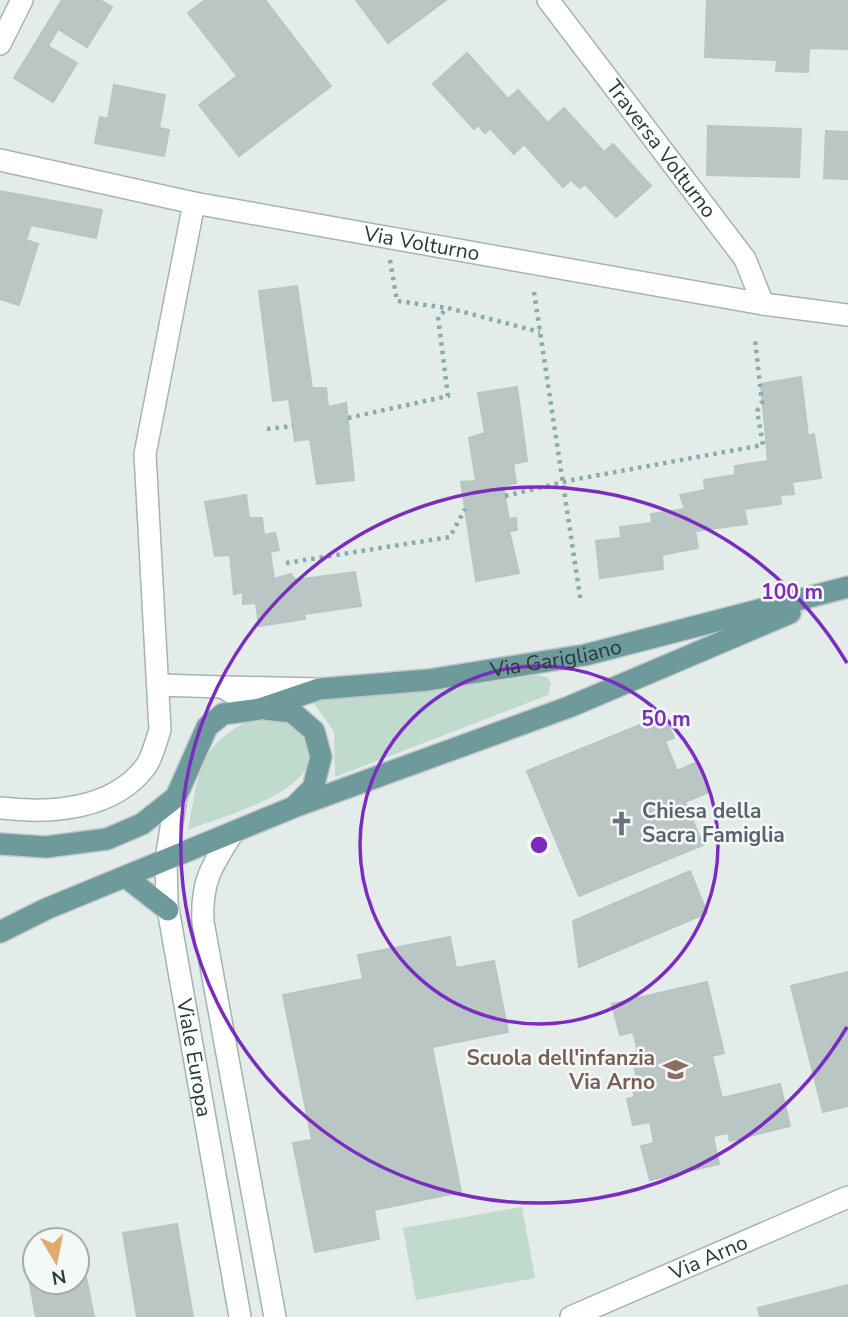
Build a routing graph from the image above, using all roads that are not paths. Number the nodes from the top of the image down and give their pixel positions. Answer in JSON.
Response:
{"nodes":[{"id":1,"x":22,"y":0,"type":"edge"},
{"id":2,"x":548,"y":0,"type":"edge"},
{"id":3,"x":0,"y":44,"type":"edge"},
{"id":4,"x":0,"y":160,"type":"edge"},
{"id":5,"x":194,"y":203,"type":"junction"},
{"id":6,"x":763,"y":304,"type":"junction"},
{"id":7,"x":848,"y":315,"type":"edge"},
{"id":8,"x":848,"y":588,"type":"edge"},
{"id":9,"x":159,"y":685,"type":"junction"},
{"id":10,"x":222,"y":687,"type":"junction"},
{"id":11,"x":319,"y":689,"type":"junction"},
{"id":12,"x":260,"y":709,"type":"junction"},
{"id":13,"x":176,"y":797,"type":"junction"},
{"id":14,"x":294,"y":807,"type":"junction"},
{"id":15,"x":0,"y":808,"type":"edge"},
{"id":16,"x":232,"y":834,"type":"junction"},
{"id":17,"x":0,"y":844,"type":"edge"},
{"id":18,"x":166,"y":860,"type":"junction"},
{"id":19,"x":127,"y":877,"type":"junction"},
{"id":20,"x":168,"y":910,"type":"junction"},
{"id":21,"x":0,"y":932,"type":"edge"},
{"id":22,"x":848,"y":1197,"type":"edge"},
{"id":23,"x":611,"y":1308,"type":"edge"},
{"id":24,"x":240,"y":1317,"type":"edge"},
{"id":25,"x":275,"y":1317,"type":"edge"},
{"id":26,"x":571,"y":1317,"type":"edge"}],
"edges":[{"from":1,"to":3,"type":"street"},
{"from":2,"to":6,"type":"street","name":"Traversa Volturno"},
{"from":4,"to":5,"type":"street","name":"Via Volturno"},
{"from":5,"to":6,"type":"street","name":"Via Volturno"},
{"from":5,"to":9,"type":"street"},
{"from":6,"to":7,"type":"street","name":"Via Volturno"},
{"from":8,"to":11,"type":"main road","name":"Via Garigliano"},
{"from":8,"to":14,"type":"main road","name":"Via Garigliano"},
{"from":9,"to":10,"type":"street"},
{"from":9,"to":15,"type":"street"},
{"from":10,"to":11,"type":"street"},
{"from":10,"to":12,"type":"street"},
{"from":11,"to":12,"type":"main road","name":"Via Garigliano"},
{"from":12,"to":13,"type":"main road","name":"Via Garigliano"},
{"from":12,"to":14,"type":"main road","name":"Via Garigliano"},
{"from":13,"to":17,"type":"main road","name":"Via Garigliano"},
{"from":13,"to":18,"type":"street","name":"Viale Europa"},
{"from":14,"to":16,"type":"main road","name":"Via Garigliano"},
{"from":16,"to":18,"type":"main road","name":"Via Garigliano"},
{"from":16,"to":25,"type":"street","name":"Viale Europa"},
{"from":18,"to":19,"type":"main road","name":"Via Garigliano"},
{"from":18,"to":20,"type":"street","name":"Viale Europa"},
{"from":19,"to":20,"type":"main road"},
{"from":19,"to":21,"type":"main road","name":"Via Garigliano"},
{"from":20,"to":24,"type":"street","name":"Viale Europa"},
{"from":22,"to":23,"type":"street","name":"Via Arno"},
{"from":23,"to":26,"type":"street","name":"Via Arno"}]}
